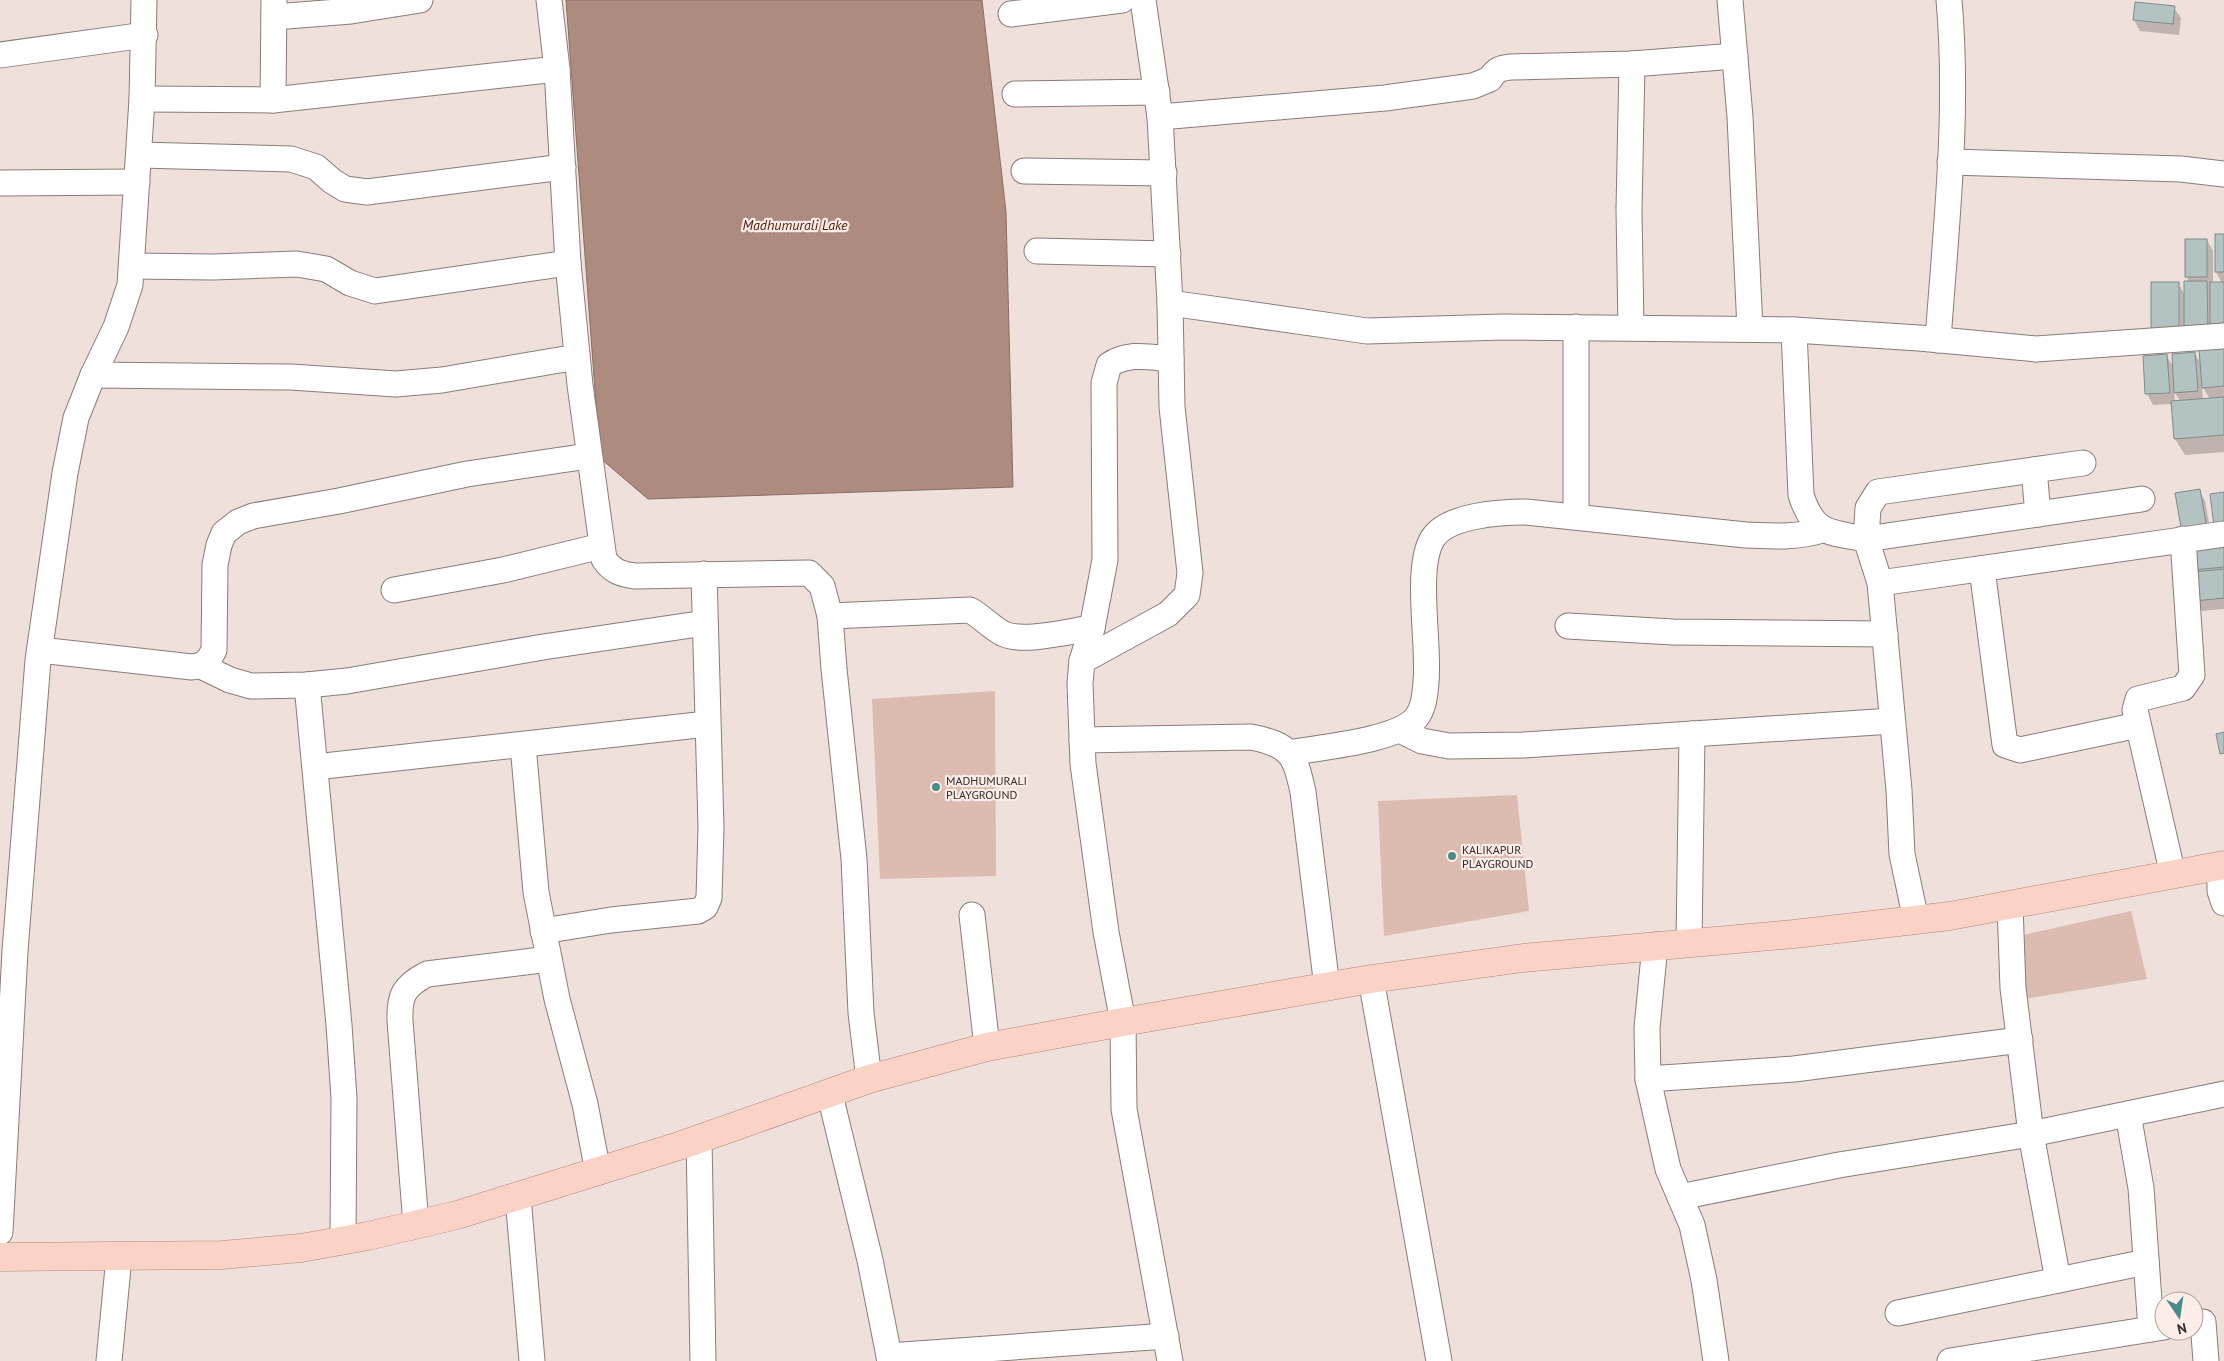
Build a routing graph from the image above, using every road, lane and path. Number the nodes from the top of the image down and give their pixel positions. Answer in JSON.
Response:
{"nodes":[{"id":1,"x":144,"y":0,"type":"edge"},
{"id":2,"x":420,"y":0,"type":"edge"},
{"id":3,"x":549,"y":0,"type":"edge"},
{"id":4,"x":1122,"y":0,"type":"edge"},
{"id":5,"x":1143,"y":0,"type":"edge"},
{"id":6,"x":1730,"y":0,"type":"edge"},
{"id":7,"x":1949,"y":0,"type":"edge"},
{"id":8,"x":274,"y":9,"type":"edge"},
{"id":9,"x":1011,"y":14,"type":"dead end"},
{"id":10,"x":144,"y":35,"type":"junction"},
{"id":11,"x":0,"y":55,"type":"edge"},
{"id":12,"x":1735,"y":56,"type":"junction"},
{"id":13,"x":1632,"y":64,"type":"junction"},
{"id":14,"x":557,"y":70,"type":"junction"},
{"id":15,"x":1157,"y":92,"type":"junction"},
{"id":16,"x":1015,"y":94,"type":"dead end"},
{"id":17,"x":142,"y":99,"type":"junction"},
{"id":18,"x":273,"y":100,"type":"junction"},
{"id":19,"x":1160,"y":117,"type":"junction"},
{"id":20,"x":139,"y":155,"type":"junction"},
{"id":21,"x":1950,"y":162,"type":"junction"},
{"id":22,"x":563,"y":167,"type":"junction"},
{"id":23,"x":1024,"y":171,"type":"dead end"},
{"id":24,"x":1164,"y":174,"type":"junction"},
{"id":25,"x":2224,"y":174,"type":"edge"},
{"id":26,"x":137,"y":182,"type":"junction"},
{"id":27,"x":0,"y":183,"type":"edge"},
{"id":28,"x":1038,"y":252,"type":"dead end"},
{"id":29,"x":1168,"y":254,"type":"junction"},
{"id":30,"x":568,"y":263,"type":"junction"},
{"id":31,"x":132,"y":266,"type":"junction"},
{"id":32,"x":1170,"y":302,"type":"junction"},
{"id":33,"x":1576,"y":327,"type":"junction"},
{"id":34,"x":1630,"y":327,"type":"junction"},
{"id":35,"x":1750,"y":329,"type":"junction"},
{"id":36,"x":1794,"y":330,"type":"junction"},
{"id":37,"x":2224,"y":336,"type":"edge"},
{"id":38,"x":1938,"y":340,"type":"junction"},
{"id":39,"x":577,"y":357,"type":"junction"},
{"id":40,"x":1171,"y":359,"type":"junction"},
{"id":41,"x":93,"y":375,"type":"junction"},
{"id":42,"x":588,"y":456,"type":"junction"},
{"id":43,"x":2082,"y":464,"type":"dead end"},
{"id":44,"x":2034,"y":470,"type":"junction"},
{"id":45,"x":2142,"y":499,"type":"dead end"},
{"id":46,"x":2038,"y":514,"type":"junction"},
{"id":47,"x":1576,"y":517,"type":"junction"},
{"id":48,"x":1822,"y":530,"type":"junction"},
{"id":49,"x":2224,"y":534,"type":"edge"},
{"id":50,"x":1866,"y":539,"type":"junction"},
{"id":51,"x":2183,"y":540,"type":"junction"},
{"id":52,"x":601,"y":546,"type":"junction"},
{"id":53,"x":1982,"y":569,"type":"junction"},
{"id":54,"x":704,"y":574,"type":"junction"},
{"id":55,"x":1880,"y":583,"type":"junction"},
{"id":56,"x":394,"y":590,"type":"dead end"},
{"id":57,"x":830,"y":616,"type":"junction"},
{"id":58,"x":705,"y":623,"type":"junction"},
{"id":59,"x":1568,"y":626,"type":"dead end"},
{"id":60,"x":1092,"y":628,"type":"junction"},
{"id":61,"x":1885,"y":634,"type":"junction"},
{"id":62,"x":40,"y":650,"type":"junction"},
{"id":63,"x":1082,"y":661,"type":"junction"},
{"id":64,"x":201,"y":666,"type":"junction"},
{"id":65,"x":307,"y":685,"type":"junction"},
{"id":66,"x":1892,"y":722,"type":"junction"},
{"id":67,"x":707,"y":724,"type":"junction"},
{"id":68,"x":2138,"y":725,"type":"junction"},
{"id":69,"x":1400,"y":730,"type":"junction"},
{"id":70,"x":1692,"y":734,"type":"junction"},
{"id":71,"x":1082,"y":740,"type":"junction"},
{"id":72,"x":523,"y":745,"type":"junction"},
{"id":73,"x":1289,"y":753,"type":"junction"},
{"id":74,"x":315,"y":767,"type":"junction"},
{"id":75,"x":2222,"y":865,"type":"edge"},
{"id":76,"x":2173,"y":875,"type":"junction"},
{"id":77,"x":2224,"y":903,"type":"edge"},
{"id":78,"x":2010,"y":906,"type":"junction"},
{"id":79,"x":972,"y":915,"type":"dead end"},
{"id":80,"x":1916,"y":920,"type":"junction"},
{"id":81,"x":543,"y":930,"type":"junction"},
{"id":82,"x":1689,"y":942,"type":"junction"},
{"id":83,"x":1655,"y":945,"type":"junction"},
{"id":84,"x":549,"y":959,"type":"junction"},
{"id":85,"x":1371,"y":979,"type":"junction"},
{"id":86,"x":1326,"y":987,"type":"junction"},
{"id":87,"x":1123,"y":1022,"type":"junction"},
{"id":88,"x":2020,"y":1040,"type":"junction"},
{"id":89,"x":987,"y":1047,"type":"junction"},
{"id":90,"x":1648,"y":1079,"type":"junction"},
{"id":91,"x":869,"y":1080,"type":"junction"},
{"id":92,"x":830,"y":1094,"type":"junction"},
{"id":93,"x":2224,"y":1094,"type":"edge"},
{"id":94,"x":2128,"y":1114,"type":"junction"},
{"id":95,"x":2031,"y":1134,"type":"junction"},
{"id":96,"x":699,"y":1139,"type":"junction"},
{"id":97,"x":598,"y":1172,"type":"junction"},
{"id":98,"x":518,"y":1197,"type":"junction"},
{"id":99,"x":1680,"y":1197,"type":"junction"},
{"id":100,"x":416,"y":1225,"type":"junction"},
{"id":101,"x":0,"y":1232,"type":"edge"},
{"id":102,"x":343,"y":1240,"type":"junction"},
{"id":103,"x":0,"y":1257,"type":"edge"},
{"id":104,"x":119,"y":1257,"type":"junction"},
{"id":105,"x":2146,"y":1262,"type":"junction"},
{"id":106,"x":2058,"y":1280,"type":"junction"},
{"id":107,"x":2154,"y":1306,"type":"edge"},
{"id":108,"x":1898,"y":1313,"type":"dead end"},
{"id":109,"x":2207,"y":1321,"type":"edge"},
{"id":110,"x":2154,"y":1329,"type":"edge"},
{"id":111,"x":1166,"y":1336,"type":"junction"},
{"id":112,"x":890,"y":1358,"type":"edge"},
{"id":113,"x":109,"y":1361,"type":"edge"},
{"id":114,"x":532,"y":1361,"type":"edge"},
{"id":115,"x":703,"y":1361,"type":"edge"},
{"id":116,"x":1170,"y":1361,"type":"edge"},
{"id":117,"x":1439,"y":1361,"type":"edge"},
{"id":118,"x":1716,"y":1361,"type":"edge"},
{"id":119,"x":1950,"y":1361,"type":"edge"},
{"id":120,"x":2206,"y":1361,"type":"edge"}],
"edges":[{"from":1,"to":10,"type":"street"},
{"from":2,"to":8,"type":"street"},
{"from":3,"to":14,"type":"street"},
{"from":4,"to":9,"type":"street"},
{"from":5,"to":15,"type":"street"},
{"from":6,"to":12,"type":"street"},
{"from":7,"to":21,"type":"street"},
{"from":8,"to":18,"type":"street"},
{"from":10,"to":11,"type":"street"},
{"from":10,"to":17,"type":"street"},
{"from":12,"to":13,"type":"street"},
{"from":12,"to":35,"type":"street"},
{"from":13,"to":19,"type":"street"},
{"from":13,"to":34,"type":"street"},
{"from":14,"to":18,"type":"street"},
{"from":14,"to":22,"type":"street"},
{"from":15,"to":16,"type":"street"},
{"from":15,"to":19,"type":"street"},
{"from":17,"to":18,"type":"street"},
{"from":17,"to":20,"type":"street"},
{"from":19,"to":24,"type":"street"},
{"from":20,"to":22,"type":"street"},
{"from":20,"to":26,"type":"street"},
{"from":21,"to":25,"type":"street"},
{"from":21,"to":38,"type":"street"},
{"from":22,"to":30,"type":"street"},
{"from":23,"to":24,"type":"street"},
{"from":24,"to":29,"type":"street"},
{"from":26,"to":27,"type":"street"},
{"from":26,"to":31,"type":"street"},
{"from":28,"to":29,"type":"street"},
{"from":29,"to":32,"type":"street"},
{"from":30,"to":31,"type":"street"},
{"from":30,"to":39,"type":"street"},
{"from":31,"to":41,"type":"street"},
{"from":32,"to":33,"type":"street"},
{"from":32,"to":40,"type":"street"},
{"from":33,"to":34,"type":"street"},
{"from":33,"to":47,"type":"street"},
{"from":34,"to":35,"type":"street"},
{"from":35,"to":36,"type":"street"},
{"from":36,"to":38,"type":"street"},
{"from":36,"to":48,"type":"street"},
{"from":37,"to":38,"type":"street"},
{"from":39,"to":41,"type":"street"},
{"from":39,"to":42,"type":"street"},
{"from":40,"to":60,"type":"street"},
{"from":40,"to":63,"type":"street"},
{"from":41,"to":62,"type":"street"},
{"from":42,"to":52,"type":"street"},
{"from":42,"to":64,"type":"street"},
{"from":43,"to":44,"type":"street"},
{"from":44,"to":46,"type":"street"},
{"from":44,"to":50,"type":"street"},
{"from":45,"to":46,"type":"street"},
{"from":46,"to":50,"type":"street"},
{"from":47,"to":48,"type":"street"},
{"from":47,"to":69,"type":"street"},
{"from":48,"to":50,"type":"street"},
{"from":49,"to":51,"type":"street"},
{"from":50,"to":55,"type":"street"},
{"from":51,"to":53,"type":"street"},
{"from":51,"to":68,"type":"street"},
{"from":52,"to":54,"type":"street"},
{"from":52,"to":56,"type":"street"},
{"from":53,"to":55,"type":"street"},
{"from":53,"to":68,"type":"street"},
{"from":54,"to":57,"type":"street"},
{"from":54,"to":58,"type":"street"},
{"from":55,"to":61,"type":"street"},
{"from":57,"to":60,"type":"street"},
{"from":57,"to":91,"type":"street"},
{"from":58,"to":65,"type":"street"},
{"from":58,"to":67,"type":"street"},
{"from":59,"to":61,"type":"street"},
{"from":60,"to":63,"type":"street"},
{"from":61,"to":66,"type":"street"},
{"from":62,"to":64,"type":"street"},
{"from":62,"to":101,"type":"street"},
{"from":63,"to":71,"type":"street"},
{"from":64,"to":65,"type":"street"},
{"from":65,"to":74,"type":"street"},
{"from":66,"to":70,"type":"street"},
{"from":66,"to":80,"type":"street"},
{"from":67,"to":72,"type":"street"},
{"from":67,"to":81,"type":"street"},
{"from":68,"to":76,"type":"street"},
{"from":69,"to":70,"type":"street"},
{"from":69,"to":73,"type":"street"},
{"from":70,"to":82,"type":"street"},
{"from":71,"to":73,"type":"street"},
{"from":71,"to":87,"type":"street"},
{"from":72,"to":74,"type":"street"},
{"from":72,"to":81,"type":"street"},
{"from":73,"to":86,"type":"street"},
{"from":74,"to":102,"type":"street"},
{"from":75,"to":76,"type":"main road"},
{"from":75,"to":77,"type":"street"},
{"from":76,"to":78,"type":"main road"},
{"from":78,"to":80,"type":"main road"},
{"from":78,"to":88,"type":"street"},
{"from":79,"to":89,"type":"street"},
{"from":80,"to":82,"type":"main road"},
{"from":81,"to":84,"type":"street"},
{"from":82,"to":83,"type":"main road"},
{"from":83,"to":85,"type":"main road"},
{"from":83,"to":90,"type":"street"},
{"from":84,"to":97,"type":"street"},
{"from":84,"to":100,"type":"street"},
{"from":85,"to":86,"type":"main road"},
{"from":85,"to":117,"type":"street"},
{"from":86,"to":87,"type":"main road"},
{"from":87,"to":89,"type":"main road"},
{"from":87,"to":111,"type":"street"},
{"from":88,"to":90,"type":"street"},
{"from":88,"to":95,"type":"street"},
{"from":89,"to":91,"type":"main road"},
{"from":90,"to":99,"type":"street"},
{"from":91,"to":92,"type":"main road"},
{"from":92,"to":96,"type":"main road"},
{"from":92,"to":112,"type":"street"},
{"from":93,"to":94,"type":"street"},
{"from":94,"to":95,"type":"street"},
{"from":94,"to":105,"type":"street"},
{"from":95,"to":99,"type":"street"},
{"from":95,"to":106,"type":"street"},
{"from":96,"to":97,"type":"main road"},
{"from":96,"to":115,"type":"street"},
{"from":97,"to":98,"type":"main road"},
{"from":98,"to":100,"type":"main road"},
{"from":98,"to":114,"type":"street"},
{"from":99,"to":118,"type":"street"},
{"from":100,"to":102,"type":"main road"},
{"from":102,"to":104,"type":"main road"},
{"from":103,"to":104,"type":"main road"},
{"from":104,"to":113,"type":"street"},
{"from":105,"to":106,"type":"street"},
{"from":105,"to":107,"type":"street"},
{"from":106,"to":108,"type":"street"},
{"from":109,"to":120,"type":"street"},
{"from":110,"to":119,"type":"street"},
{"from":111,"to":112,"type":"street"},
{"from":111,"to":116,"type":"street"}]}
